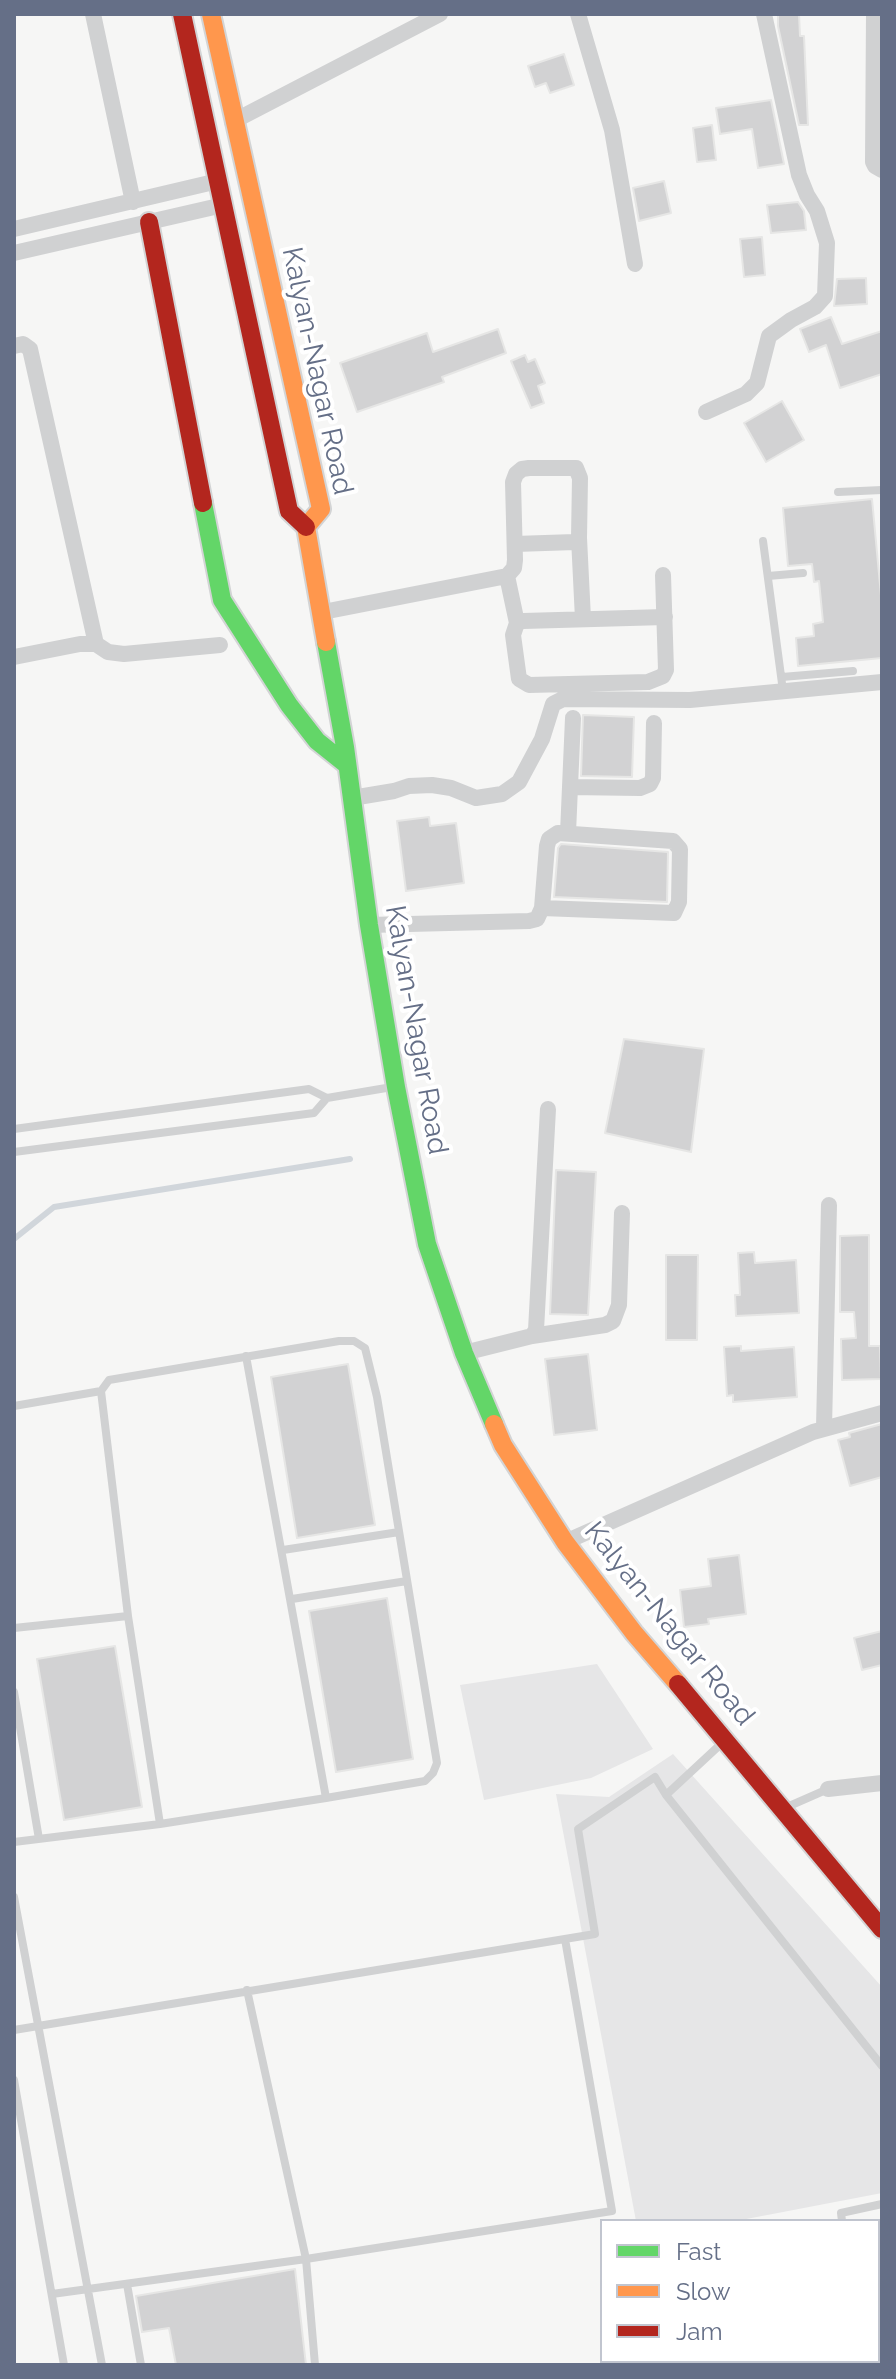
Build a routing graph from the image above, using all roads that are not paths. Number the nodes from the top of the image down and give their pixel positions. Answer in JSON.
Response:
{"nodes":[{"id":1,"x":93,"y":14,"type":"edge"},
{"id":2,"x":182,"y":14,"type":"edge"},
{"id":3,"x":213,"y":14,"type":"edge"},
{"id":4,"x":440,"y":14,"type":"edge"},
{"id":5,"x":578,"y":14,"type":"edge"},
{"id":6,"x":764,"y":14,"type":"edge"},
{"id":7,"x":874,"y":14,"type":"edge"},
{"id":8,"x":235,"y":121,"type":"junction"},
{"id":9,"x":207,"y":129,"type":"junction"},
{"id":10,"x":882,"y":170,"type":"edge"},
{"id":11,"x":218,"y":181,"type":"junction"},
{"id":12,"x":133,"y":202,"type":"junction"},
{"id":13,"x":223,"y":205,"type":"junction"},
{"id":14,"x":149,"y":222,"type":"junction"},
{"id":15,"x":14,"y":229,"type":"edge"},
{"id":16,"x":14,"y":253,"type":"edge"},
{"id":17,"x":635,"y":264,"type":"dead end"},
{"id":18,"x":14,"y":346,"type":"edge"},
{"id":19,"x":706,"y":412,"type":"dead end"},
{"id":20,"x":882,"y":490,"type":"edge"},
{"id":21,"x":838,"y":492,"type":"dead end"},
{"id":22,"x":306,"y":527,"type":"junction"},
{"id":23,"x":579,"y":538,"type":"junction"},
{"id":24,"x":763,"y":541,"type":"dead end"},
{"id":25,"x":515,"y":544,"type":"junction"},
{"id":26,"x":803,"y":573,"type":"dead end"},
{"id":27,"x":663,"y":575,"type":"dead end"},
{"id":28,"x":507,"y":576,"type":"junction"},
{"id":29,"x":768,"y":576,"type":"junction"},
{"id":30,"x":323,"y":612,"type":"junction"},
{"id":31,"x":665,"y":617,"type":"junction"},
{"id":32,"x":583,"y":619,"type":"junction"},
{"id":33,"x":517,"y":623,"type":"junction"},
{"id":34,"x":96,"y":644,"type":"junction"},
{"id":35,"x":220,"y":645,"type":"dead end"},
{"id":36,"x":14,"y":657,"type":"edge"},
{"id":37,"x":853,"y":671,"type":"dead end"},
{"id":38,"x":882,"y":682,"type":"edge"},
{"id":39,"x":782,"y":684,"type":"junction"},
{"id":40,"x":573,"y":718,"type":"dead end"},
{"id":41,"x":654,"y":723,"type":"dead end"},
{"id":42,"x":347,"y":765,"type":"junction"},
{"id":43,"x":570,"y":787,"type":"junction"},
{"id":44,"x":352,"y":798,"type":"junction"},
{"id":45,"x":568,"y":833,"type":"junction"},
{"id":46,"x":542,"y":908,"type":"junction"},
{"id":47,"x":369,"y":925,"type":"junction"},
{"id":48,"x":396,"y":1087,"type":"junction"},
{"id":49,"x":327,"y":1098,"type":"junction"},
{"id":50,"x":548,"y":1109,"type":"dead end"},
{"id":51,"x":14,"y":1129,"type":"edge"},
{"id":52,"x":14,"y":1152,"type":"edge"},
{"id":53,"x":829,"y":1205,"type":"dead end"},
{"id":54,"x":622,"y":1213,"type":"dead end"},
{"id":55,"x":532,"y":1336,"type":"junction"},
{"id":56,"x":464,"y":1353,"type":"junction"},
{"id":57,"x":246,"y":1356,"type":"junction"},
{"id":58,"x":101,"y":1391,"type":"junction"},
{"id":59,"x":14,"y":1406,"type":"edge"},
{"id":60,"x":882,"y":1413,"type":"edge"},
{"id":61,"x":824,"y":1428,"type":"junction"},
{"id":62,"x":399,"y":1532,"type":"junction"},
{"id":63,"x":565,"y":1542,"type":"junction"},
{"id":64,"x":283,"y":1550,"type":"junction"},
{"id":65,"x":407,"y":1581,"type":"junction"},
{"id":66,"x":292,"y":1599,"type":"junction"},
{"id":67,"x":128,"y":1616,"type":"junction"},
{"id":68,"x":14,"y":1628,"type":"edge"},
{"id":69,"x":14,"y":1692,"type":"edge"},
{"id":70,"x":726,"y":1739,"type":"junction"},
{"id":71,"x":882,"y":1783,"type":"edge"},
{"id":72,"x":828,"y":1789,"type":"joint"},
{"id":73,"x":666,"y":1795,"type":"junction"},
{"id":74,"x":326,"y":1798,"type":"junction"},
{"id":75,"x":783,"y":1809,"type":"junction"},
{"id":76,"x":160,"y":1824,"type":"junction"},
{"id":77,"x":39,"y":1839,"type":"junction"},
{"id":78,"x":14,"y":1842,"type":"edge"},
{"id":79,"x":14,"y":1897,"type":"edge"},
{"id":80,"x":881,"y":1926,"type":"edge"},
{"id":81,"x":565,"y":1939,"type":"junction"},
{"id":82,"x":247,"y":1990,"type":"junction"},
{"id":83,"x":38,"y":2026,"type":"junction"},
{"id":84,"x":14,"y":2030,"type":"edge"},
{"id":85,"x":882,"y":2066,"type":"edge"},
{"id":86,"x":14,"y":2080,"type":"edge"},
{"id":87,"x":882,"y":2204,"type":"edge"},
{"id":88,"x":842,"y":2219,"type":"edge"},
{"id":89,"x":306,"y":2259,"type":"junction"},
{"id":90,"x":127,"y":2284,"type":"junction"},
{"id":91,"x":88,"y":2288,"type":"junction"},
{"id":92,"x":52,"y":2294,"type":"junction"},
{"id":93,"x":64,"y":2365,"type":"edge"},
{"id":94,"x":102,"y":2365,"type":"edge"},
{"id":95,"x":141,"y":2365,"type":"edge"},
{"id":96,"x":315,"y":2365,"type":"edge"}],
"edges":[{"from":1,"to":12,"type":"street"},
{"from":2,"to":9,"type":"main road"},
{"from":3,"to":8,"type":"main road","name":"Kalyan-Nagar Road"},
{"from":4,"to":8,"type":"street"},
{"from":5,"to":17,"type":"street"},
{"from":6,"to":19,"type":"street"},
{"from":7,"to":10,"type":"street"},
{"from":8,"to":9,"type":"street"},
{"from":8,"to":22,"type":"main road","name":"Kalyan-Nagar Road"},
{"from":9,"to":11,"type":"main road"},
{"from":11,"to":12,"type":"street"},
{"from":11,"to":13,"type":"main road"},
{"from":12,"to":15,"type":"street"},
{"from":13,"to":14,"type":"street"},
{"from":13,"to":22,"type":"main road"},
{"from":14,"to":16,"type":"street"},
{"from":14,"to":42,"type":"main road"},
{"from":18,"to":34,"type":"street"},
{"from":20,"to":21,"type":"lane"},
{"from":22,"to":30,"type":"main road","name":"Kalyan-Nagar Road"},
{"from":23,"to":25,"type":"street"},
{"from":23,"to":25,"type":"street"},
{"from":23,"to":32,"type":"street"},
{"from":24,"to":29,"type":"lane"},
{"from":25,"to":28,"type":"street"},
{"from":26,"to":29,"type":"lane"},
{"from":27,"to":31,"type":"street"},
{"from":28,"to":30,"type":"street"},
{"from":28,"to":33,"type":"street"},
{"from":29,"to":39,"type":"lane"},
{"from":30,"to":42,"type":"main road","name":"Kalyan-Nagar Road"},
{"from":31,"to":32,"type":"street"},
{"from":31,"to":33,"type":"street"},
{"from":32,"to":33,"type":"street"},
{"from":34,"to":35,"type":"street"},
{"from":34,"to":36,"type":"street"},
{"from":37,"to":39,"type":"lane"},
{"from":38,"to":39,"type":"street"},
{"from":39,"to":44,"type":"street"},
{"from":40,"to":43,"type":"street"},
{"from":41,"to":43,"type":"street"},
{"from":42,"to":44,"type":"main road","name":"Kalyan-Nagar Road"},
{"from":43,"to":45,"type":"street"},
{"from":44,"to":47,"type":"main road","name":"Kalyan-Nagar Road"},
{"from":45,"to":46,"type":"street"},
{"from":45,"to":46,"type":"street"},
{"from":46,"to":47,"type":"street"},
{"from":47,"to":48,"type":"main road","name":"Kalyan-Nagar Road"},
{"from":48,"to":49,"type":"lane"},
{"from":48,"to":56,"type":"main road","name":"Kalyan-Nagar Road"},
{"from":49,"to":51,"type":"lane"},
{"from":49,"to":52,"type":"lane"},
{"from":50,"to":55,"type":"street"},
{"from":53,"to":61,"type":"street"},
{"from":54,"to":55,"type":"street"},
{"from":55,"to":56,"type":"street"},
{"from":56,"to":63,"type":"main road","name":"Kalyan-Nagar Road"},
{"from":57,"to":58,"type":"lane"},
{"from":57,"to":62,"type":"lane"},
{"from":57,"to":64,"type":"lane"},
{"from":58,"to":59,"type":"lane"},
{"from":58,"to":67,"type":"lane"},
{"from":60,"to":61,"type":"street"},
{"from":61,"to":63,"type":"street"},
{"from":62,"to":64,"type":"lane"},
{"from":62,"to":65,"type":"lane"},
{"from":63,"to":70,"type":"main road","name":"Kalyan-Nagar Road"},
{"from":64,"to":66,"type":"lane"},
{"from":65,"to":66,"type":"lane"},
{"from":65,"to":74,"type":"lane"},
{"from":66,"to":74,"type":"lane"},
{"from":67,"to":68,"type":"lane"},
{"from":67,"to":76,"type":"lane"},
{"from":69,"to":77,"type":"lane"},
{"from":70,"to":73,"type":"lane"},
{"from":70,"to":75,"type":"main road","name":"Kalyan-Nagar Road"},
{"from":71,"to":72,"type":"street"},
{"from":72,"to":75,"type":"lane"},
{"from":73,"to":81,"type":"lane"},
{"from":73,"to":85,"type":"lane"},
{"from":74,"to":76,"type":"lane"},
{"from":75,"to":80,"type":"main road","name":"Kalyan-Nagar Road"},
{"from":76,"to":77,"type":"lane"},
{"from":77,"to":78,"type":"lane"},
{"from":79,"to":83,"type":"lane"},
{"from":81,"to":82,"type":"lane"},
{"from":81,"to":89,"type":"lane"},
{"from":82,"to":83,"type":"lane"},
{"from":82,"to":89,"type":"lane"},
{"from":83,"to":84,"type":"lane"},
{"from":83,"to":91,"type":"lane"},
{"from":86,"to":92,"type":"lane"},
{"from":87,"to":88,"type":"lane"},
{"from":89,"to":90,"type":"lane"},
{"from":89,"to":96,"type":"lane"},
{"from":90,"to":91,"type":"lane"},
{"from":90,"to":95,"type":"lane"},
{"from":91,"to":92,"type":"lane"},
{"from":91,"to":94,"type":"lane"},
{"from":92,"to":93,"type":"lane"}]}
